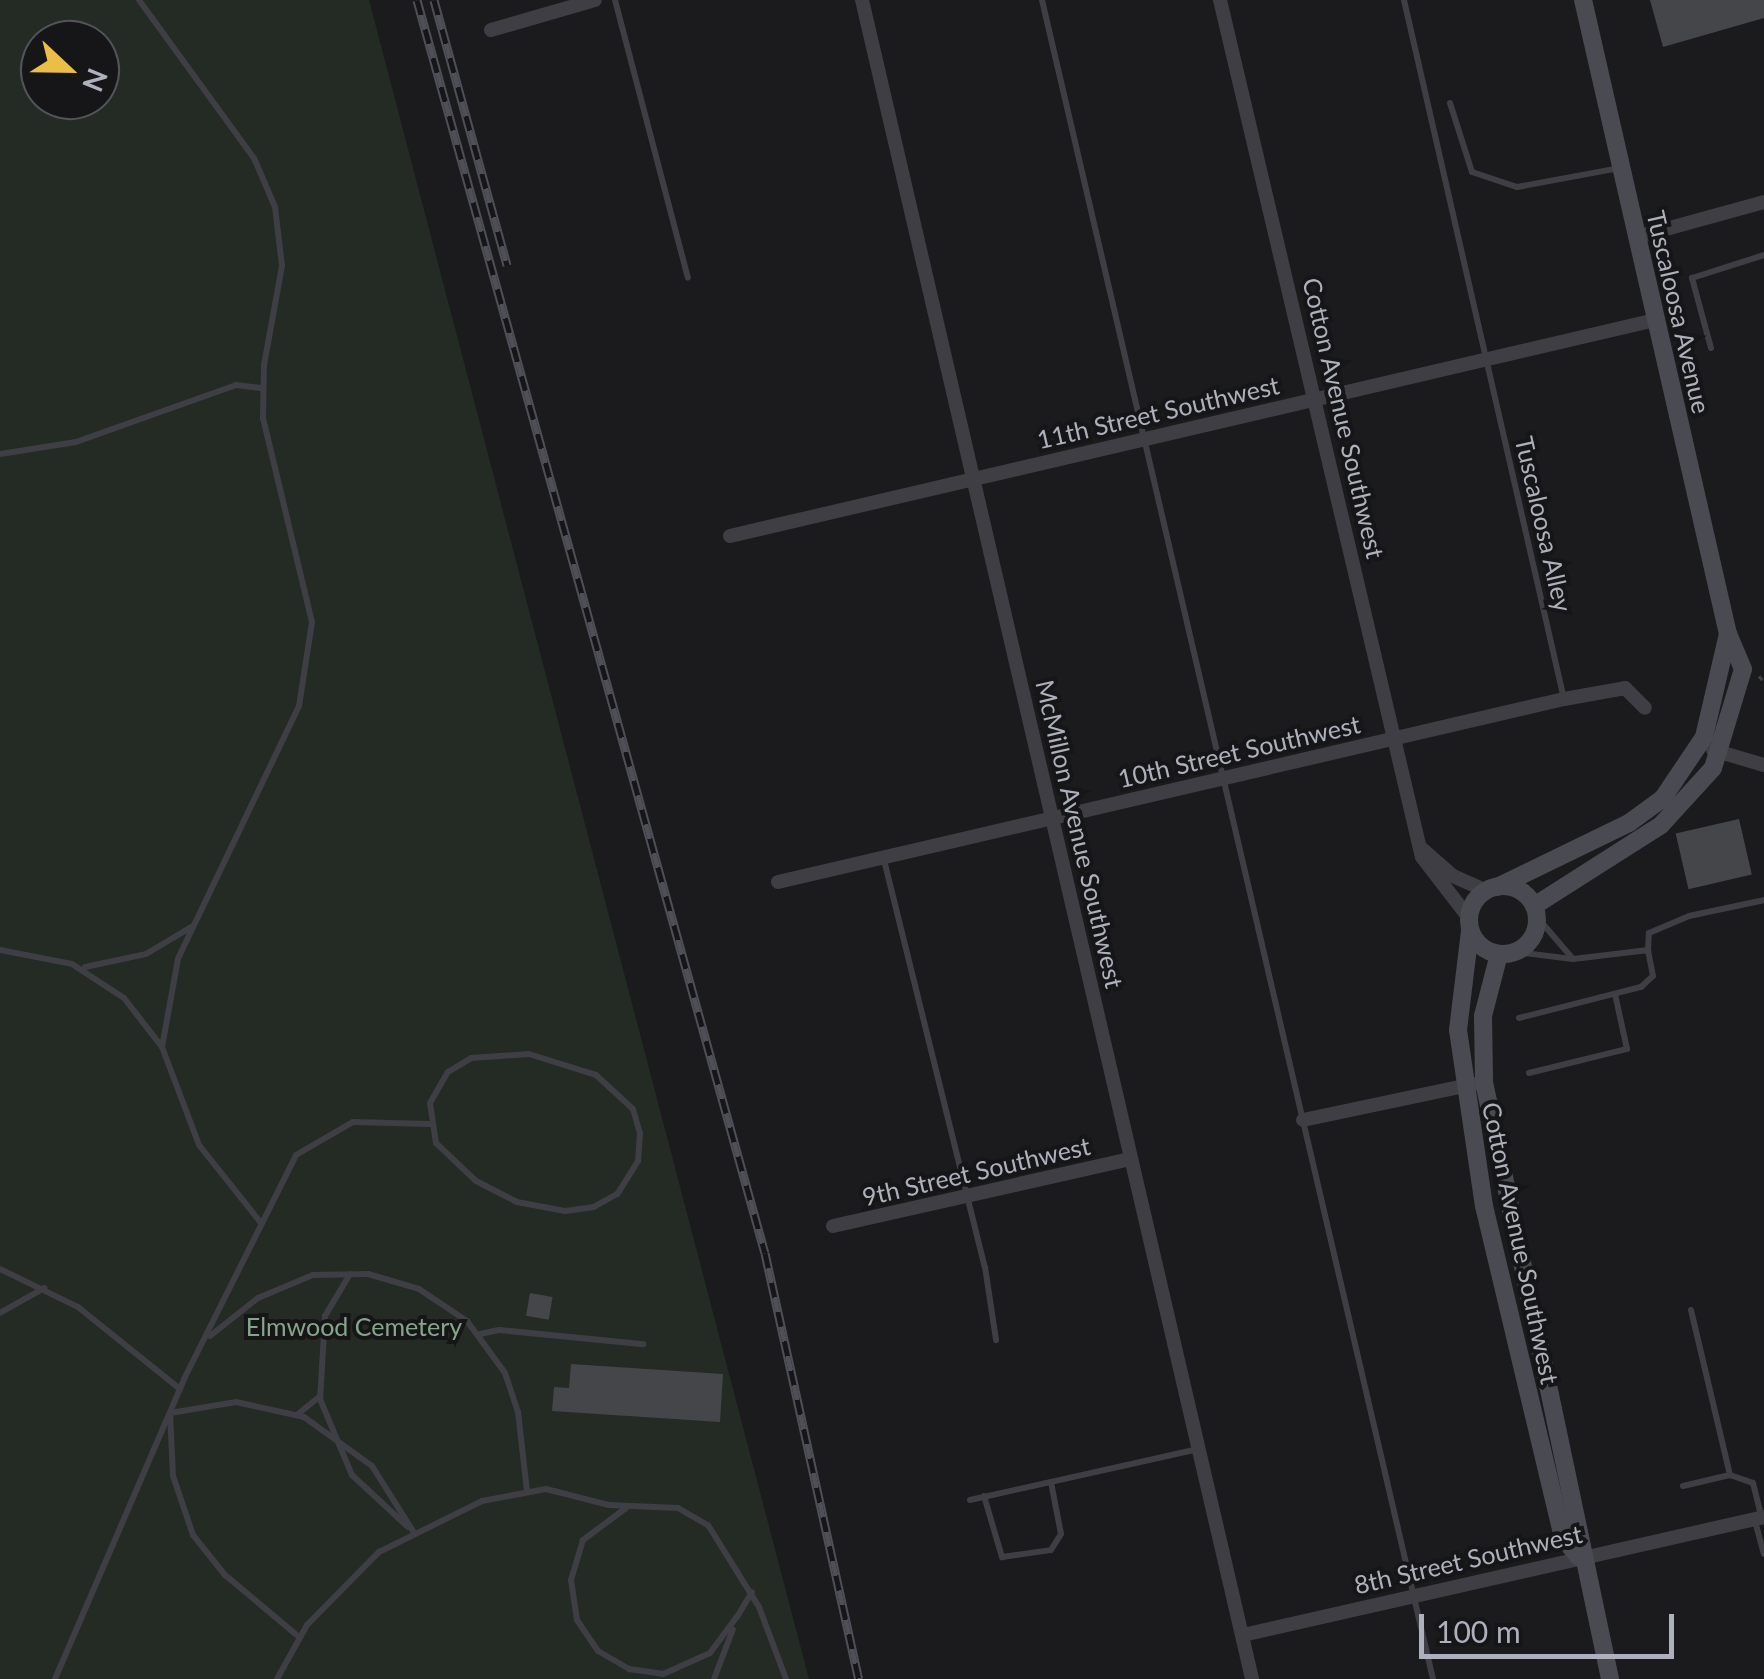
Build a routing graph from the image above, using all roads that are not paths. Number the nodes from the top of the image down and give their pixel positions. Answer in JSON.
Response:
{"nodes":[{"id":1,"x":139,"y":0,"type":"edge"},
{"id":2,"x":595,"y":0,"type":"edge"},
{"id":3,"x":615,"y":0,"type":"edge"},
{"id":4,"x":862,"y":0,"type":"edge"},
{"id":5,"x":1042,"y":0,"type":"edge"},
{"id":6,"x":1220,"y":0,"type":"edge"},
{"id":7,"x":1404,"y":0,"type":"edge"},
{"id":8,"x":1582,"y":0,"type":"edge"},
{"id":9,"x":492,"y":30,"type":"dead end"},
{"id":10,"x":1450,"y":103,"type":"dead end"},
{"id":11,"x":1621,"y":168,"type":"junction"},
{"id":12,"x":1764,"y":202,"type":"edge"},
{"id":13,"x":1637,"y":237,"type":"junction"},
{"id":14,"x":1764,"y":255,"type":"edge"},
{"id":15,"x":688,"y":278,"type":"dead end"},
{"id":16,"x":1655,"y":320,"type":"junction"},
{"id":17,"x":1711,"y":348,"type":"dead end"},
{"id":18,"x":1487,"y":358,"type":"junction"},
{"id":19,"x":261,"y":388,"type":"junction"},
{"id":20,"x":1313,"y":399,"type":"junction"},
{"id":21,"x":1145,"y":438,"type":"junction"},
{"id":22,"x":0,"y":454,"type":"edge"},
{"id":23,"x":976,"y":480,"type":"junction"},
{"id":24,"x":730,"y":536,"type":"dead end"},
{"id":25,"x":1728,"y":634,"type":"junction"},
{"id":26,"x":1564,"y":698,"type":"junction"},
{"id":27,"x":1645,"y":708,"type":"dead end"},
{"id":28,"x":1393,"y":738,"type":"junction"},
{"id":29,"x":1700,"y":743,"type":"junction"},
{"id":30,"x":1720,"y":754,"type":"junction"},
{"id":31,"x":1764,"y":765,"type":"edge"},
{"id":32,"x":1224,"y":778,"type":"junction"},
{"id":33,"x":1053,"y":818,"type":"junction"},
{"id":34,"x":1421,"y":847,"type":"junction"},
{"id":35,"x":884,"y":858,"type":"junction"},
{"id":36,"x":778,"y":882,"type":"dead end"},
{"id":37,"x":1492,"y":889,"type":"junction"},
{"id":38,"x":1764,"y":900,"type":"edge"},
{"id":39,"x":1536,"y":911,"type":"junction"},
{"id":40,"x":194,"y":925,"type":"junction"},
{"id":41,"x":1470,"y":925,"type":"junction"},
{"id":42,"x":0,"y":950,"type":"edge"},
{"id":43,"x":1648,"y":950,"type":"junction"},
{"id":44,"x":1507,"y":953,"type":"junction"},
{"id":45,"x":1573,"y":959,"type":"junction"},
{"id":46,"x":81,"y":968,"type":"junction"},
{"id":47,"x":1616,"y":994,"type":"junction"},
{"id":48,"x":1519,"y":1018,"type":"dead end"},
{"id":49,"x":162,"y":1047,"type":"junction"},
{"id":50,"x":1528,"y":1073,"type":"dead end"},
{"id":51,"x":1484,"y":1082,"type":"junction"},
{"id":52,"x":1464,"y":1086,"type":"junction"},
{"id":53,"x":1303,"y":1120,"type":"junction"},
{"id":54,"x":430,"y":1124,"type":"junction"},
{"id":55,"x":1130,"y":1159,"type":"junction"},
{"id":56,"x":965,"y":1196,"type":"junction"},
{"id":57,"x":261,"y":1223,"type":"junction"},
{"id":58,"x":833,"y":1226,"type":"dead end"},
{"id":59,"x":0,"y":1269,"type":"edge"},
{"id":60,"x":351,"y":1273,"type":"junction"},
{"id":61,"x":44,"y":1288,"type":"junction"},
{"id":62,"x":1692,"y":1310,"type":"dead end"},
{"id":63,"x":0,"y":1312,"type":"edge"},
{"id":64,"x":480,"y":1334,"type":"junction"},
{"id":65,"x":996,"y":1340,"type":"dead end"},
{"id":66,"x":203,"y":1342,"type":"junction"},
{"id":67,"x":643,"y":1344,"type":"dead end"},
{"id":68,"x":180,"y":1389,"type":"junction"},
{"id":69,"x":319,"y":1396,"type":"junction"},
{"id":70,"x":170,"y":1413,"type":"junction"},
{"id":71,"x":298,"y":1414,"type":"junction"},
{"id":72,"x":334,"y":1436,"type":"junction"},
{"id":73,"x":1199,"y":1449,"type":"junction"},
{"id":74,"x":1730,"y":1475,"type":"junction"},
{"id":75,"x":1051,"y":1482,"type":"junction"},
{"id":76,"x":1683,"y":1486,"type":"dead end"},
{"id":77,"x":528,"y":1491,"type":"junction"},
{"id":78,"x":984,"y":1496,"type":"junction"},
{"id":79,"x":970,"y":1500,"type":"dead end"},
{"id":80,"x":630,"y":1506,"type":"junction"},
{"id":81,"x":1760,"y":1518,"type":"edge"},
{"id":82,"x":413,"y":1531,"type":"junction"},
{"id":83,"x":1764,"y":1554,"type":"edge"},
{"id":84,"x":1579,"y":1556,"type":"junction"},
{"id":85,"x":752,"y":1592,"type":"junction"},
{"id":86,"x":1413,"y":1594,"type":"junction"},
{"id":87,"x":738,"y":1615,"type":"junction"},
{"id":88,"x":1243,"y":1635,"type":"junction"},
{"id":89,"x":298,"y":1636,"type":"junction"},
{"id":90,"x":654,"y":1676,"type":"edge"},
{"id":91,"x":56,"y":1679,"type":"edge"},
{"id":92,"x":277,"y":1679,"type":"edge"},
{"id":93,"x":714,"y":1679,"type":"edge"},
{"id":94,"x":786,"y":1679,"type":"edge"},
{"id":95,"x":1252,"y":1679,"type":"edge"},
{"id":96,"x":1433,"y":1679,"type":"edge"},
{"id":97,"x":1610,"y":1679,"type":"edge"}],
"edges":[{"from":1,"to":19,"type":"lane"},
{"from":2,"to":9,"type":"street"},
{"from":3,"to":15,"type":"lane"},
{"from":4,"to":23,"type":"street","name":"McMillon Avenue Southwest"},
{"from":5,"to":21,"type":"lane"},
{"from":6,"to":20,"type":"street","name":"Cotton Avenue Southwest"},
{"from":7,"to":18,"type":"lane","name":"Tuscaloosa Alley"},
{"from":8,"to":11,"type":"street","name":"Tuscaloosa Avenue"},
{"from":10,"to":11,"type":"lane"},
{"from":11,"to":13,"type":"street","name":"Tuscaloosa Avenue"},
{"from":12,"to":13,"type":"street"},
{"from":13,"to":16,"type":"street","name":"Tuscaloosa Avenue"},
{"from":14,"to":17,"type":"lane"},
{"from":16,"to":18,"type":"street","name":"11th Street Southwest"},
{"from":16,"to":25,"type":"street","name":"Tuscaloosa Avenue"},
{"from":18,"to":20,"type":"street","name":"11th Street Southwest"},
{"from":18,"to":26,"type":"lane","name":"Tuscaloosa Alley"},
{"from":19,"to":22,"type":"lane"},
{"from":19,"to":40,"type":"lane"},
{"from":20,"to":21,"type":"street","name":"11th Street Southwest"},
{"from":20,"to":28,"type":"street","name":"Cotton Avenue Southwest"},
{"from":21,"to":23,"type":"street","name":"11th Street Southwest"},
{"from":21,"to":32,"type":"lane"},
{"from":23,"to":24,"type":"street","name":"11th Street Southwest"},
{"from":23,"to":33,"type":"street","name":"McMillon Avenue Southwest"},
{"from":25,"to":29,"type":"street"},
{"from":25,"to":30,"type":"street","name":"Tuscaloosa Avenue"},
{"from":26,"to":27,"type":"street","name":"10th Street Southwest"},
{"from":26,"to":28,"type":"street","name":"10th Street Southwest"},
{"from":28,"to":32,"type":"street","name":"10th Street Southwest"},
{"from":28,"to":34,"type":"street","name":"Cotton Avenue Southwest"},
{"from":29,"to":30,"type":"street"},
{"from":29,"to":37,"type":"street"},
{"from":30,"to":31,"type":"street"},
{"from":30,"to":39,"type":"street"},
{"from":32,"to":33,"type":"street","name":"10th Street Southwest"},
{"from":32,"to":53,"type":"lane"},
{"from":33,"to":35,"type":"street","name":"10th Street Southwest"},
{"from":33,"to":55,"type":"street","name":"McMillon Avenue Southwest"},
{"from":34,"to":37,"type":"street"},
{"from":34,"to":41,"type":"street","name":"Cotton Avenue Southwest"},
{"from":35,"to":36,"type":"street","name":"10th Street Southwest"},
{"from":35,"to":56,"type":"lane"},
{"from":37,"to":39,"type":"street"},
{"from":37,"to":41,"type":"street"},
{"from":38,"to":43,"type":"lane"},
{"from":39,"to":44,"type":"street"},
{"from":39,"to":45,"type":"lane"},
{"from":40,"to":46,"type":"lane"},
{"from":40,"to":49,"type":"lane"},
{"from":41,"to":44,"type":"street"},
{"from":41,"to":52,"type":"street","name":"Cotton Avenue Southwest"},
{"from":42,"to":46,"type":"lane"},
{"from":43,"to":45,"type":"lane"},
{"from":43,"to":47,"type":"lane"},
{"from":44,"to":45,"type":"lane"},
{"from":44,"to":51,"type":"street","name":"Cotton Avenue Southwest"},
{"from":46,"to":49,"type":"lane"},
{"from":47,"to":48,"type":"lane"},
{"from":47,"to":50,"type":"lane"},
{"from":49,"to":57,"type":"lane"},
{"from":51,"to":52,"type":"street"},
{"from":51,"to":84,"type":"street","name":"Cotton Avenue Southwest"},
{"from":52,"to":53,"type":"street"},
{"from":52,"to":84,"type":"street","name":"Cotton Avenue Southwest"},
{"from":53,"to":86,"type":"lane"},
{"from":54,"to":54,"type":"lane"},
{"from":54,"to":57,"type":"lane"},
{"from":55,"to":56,"type":"street","name":"9th Street Southwest"},
{"from":55,"to":73,"type":"street","name":"McMillon Avenue Southwest"},
{"from":56,"to":58,"type":"street","name":"9th Street Southwest"},
{"from":56,"to":65,"type":"lane"},
{"from":57,"to":66,"type":"lane"},
{"from":59,"to":61,"type":"lane"},
{"from":60,"to":64,"type":"lane"},
{"from":60,"to":66,"type":"lane"},
{"from":60,"to":69,"type":"lane"},
{"from":61,"to":63,"type":"lane"},
{"from":61,"to":68,"type":"lane"},
{"from":62,"to":74,"type":"lane"},
{"from":64,"to":67,"type":"lane"},
{"from":64,"to":77,"type":"lane"},
{"from":66,"to":68,"type":"lane"},
{"from":68,"to":70,"type":"lane"},
{"from":69,"to":71,"type":"lane"},
{"from":69,"to":72,"type":"lane"},
{"from":70,"to":71,"type":"lane"},
{"from":70,"to":89,"type":"lane"},
{"from":70,"to":91,"type":"lane"},
{"from":71,"to":72,"type":"lane"},
{"from":72,"to":82,"type":"lane"},
{"from":72,"to":82,"type":"lane"},
{"from":73,"to":75,"type":"lane"},
{"from":73,"to":88,"type":"street","name":"McMillon Avenue Southwest"},
{"from":74,"to":76,"type":"lane"},
{"from":74,"to":81,"type":"lane"},
{"from":75,"to":78,"type":"lane"},
{"from":75,"to":78,"type":"lane"},
{"from":77,"to":80,"type":"lane"},
{"from":77,"to":82,"type":"lane"},
{"from":78,"to":79,"type":"lane"},
{"from":80,"to":85,"type":"lane"},
{"from":80,"to":90,"type":"lane"},
{"from":81,"to":83,"type":"lane"},
{"from":81,"to":84,"type":"street","name":"8th Street Southwest"},
{"from":82,"to":89,"type":"lane"},
{"from":84,"to":86,"type":"street","name":"8th Street Southwest"},
{"from":84,"to":97,"type":"street","name":"Cotton Avenue Southwest"},
{"from":85,"to":87,"type":"lane"},
{"from":85,"to":94,"type":"lane"},
{"from":86,"to":88,"type":"street","name":"8th Street Southwest"},
{"from":86,"to":96,"type":"lane"},
{"from":87,"to":90,"type":"lane"},
{"from":87,"to":93,"type":"lane"},
{"from":88,"to":95,"type":"street","name":"McMillon Avenue Southwest"},
{"from":89,"to":92,"type":"lane"}]}
